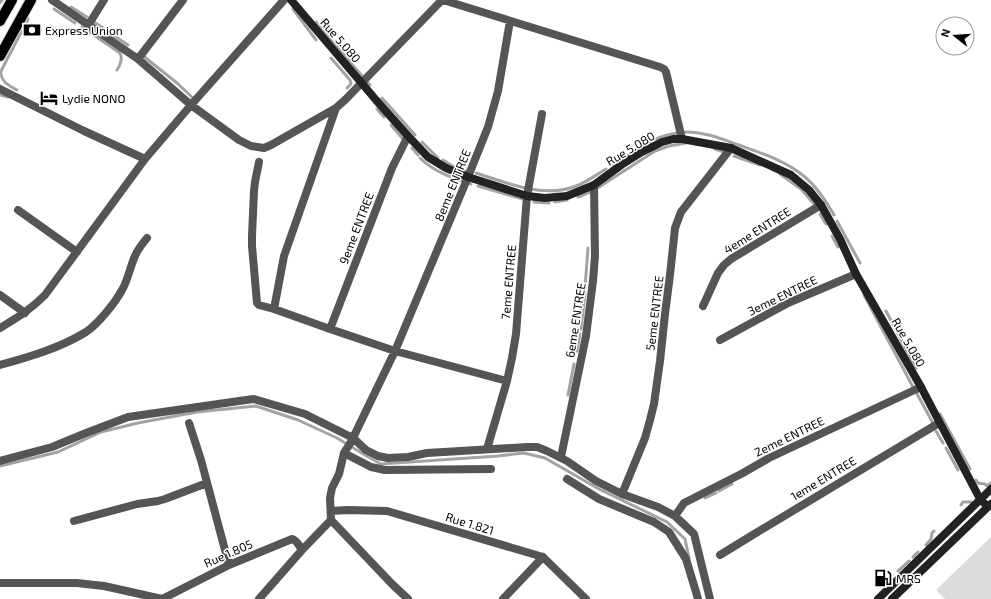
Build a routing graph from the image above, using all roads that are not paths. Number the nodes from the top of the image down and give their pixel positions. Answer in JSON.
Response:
{"nodes":[{"id":1,"x":12,"y":0,"type":"edge"},
{"id":2,"x":31,"y":0,"type":"edge"},
{"id":3,"x":52,"y":0,"type":"edge"},
{"id":4,"x":104,"y":0,"type":"edge"},
{"id":5,"x":183,"y":0,"type":"edge"},
{"id":6,"x":284,"y":0,"type":"edge"},
{"id":7,"x":291,"y":0,"type":"edge"},
{"id":8,"x":442,"y":0,"type":"edge"},
{"id":9,"x":0,"y":21,"type":"edge"},
{"id":10,"x":510,"y":21,"type":"junction"},
{"id":11,"x":89,"y":24,"type":"junction"},
{"id":12,"x":0,"y":56,"type":"edge"},
{"id":13,"x":138,"y":59,"type":"junction"},
{"id":14,"x":362,"y":83,"type":"junction"},
{"id":15,"x":0,"y":89,"type":"edge"},
{"id":16,"x":191,"y":105,"type":"junction"},
{"id":17,"x":336,"y":108,"type":"junction"},
{"id":18,"x":542,"y":114,"type":"dead end"},
{"id":19,"x":408,"y":136,"type":"junction"},
{"id":20,"x":682,"y":139,"type":"junction"},
{"id":21,"x":731,"y":148,"type":"junction"},
{"id":22,"x":145,"y":159,"type":"junction"},
{"id":23,"x":259,"y":162,"type":"dead end"},
{"id":24,"x":468,"y":177,"type":"junction"},
{"id":25,"x":594,"y":185,"type":"junction"},
{"id":26,"x":527,"y":196,"type":"junction"},
{"id":27,"x":821,"y":205,"type":"junction"},
{"id":28,"x":18,"y":210,"type":"dead end"},
{"id":29,"x":147,"y":238,"type":"dead end"},
{"id":30,"x":77,"y":252,"type":"junction"},
{"id":31,"x":856,"y":274,"type":"junction"},
{"id":32,"x":0,"y":295,"type":"edge"},
{"id":33,"x":703,"y":306,"type":"dead end"},
{"id":34,"x":274,"y":309,"type":"junction"},
{"id":35,"x":25,"y":313,"type":"junction"},
{"id":36,"x":0,"y":328,"type":"edge"},
{"id":37,"x":330,"y":330,"type":"junction"},
{"id":38,"x":720,"y":340,"type":"dead end"},
{"id":39,"x":395,"y":351,"type":"junction"},
{"id":40,"x":0,"y":365,"type":"edge"},
{"id":41,"x":507,"y":381,"type":"junction"},
{"id":42,"x":921,"y":387,"type":"junction"},
{"id":43,"x":189,"y":423,"type":"dead end"},
{"id":44,"x":939,"y":423,"type":"junction"},
{"id":45,"x":349,"y":445,"type":"junction"},
{"id":46,"x":487,"y":449,"type":"junction"},
{"id":47,"x":561,"y":457,"type":"junction"},
{"id":48,"x":0,"y":461,"type":"edge"},
{"id":49,"x":492,"y":469,"type":"dead end"},
{"id":50,"x":567,"y":479,"type":"dead end"},
{"id":51,"x":207,"y":483,"type":"junction"},
{"id":52,"x":991,"y":488,"type":"edge"},
{"id":53,"x":622,"y":494,"type":"junction"},
{"id":54,"x":980,"y":499,"type":"junction"},
{"id":55,"x":989,"y":505,"type":"edge"},
{"id":56,"x":331,"y":511,"type":"junction"},
{"id":57,"x":675,"y":516,"type":"junction"},
{"id":58,"x":331,"y":520,"type":"junction"},
{"id":59,"x":74,"y":521,"type":"dead end"},
{"id":60,"x":302,"y":550,"type":"junction"},
{"id":61,"x":720,"y":555,"type":"dead end"},
{"id":62,"x":543,"y":557,"type":"junction"},
{"id":63,"x":229,"y":564,"type":"junction"},
{"id":64,"x":0,"y":583,"type":"edge"},
{"id":65,"x":162,"y":599,"type":"edge"},
{"id":66,"x":259,"y":599,"type":"edge"},
{"id":67,"x":408,"y":599,"type":"edge"},
{"id":68,"x":503,"y":599,"type":"edge"},
{"id":69,"x":586,"y":599,"type":"edge"},
{"id":70,"x":698,"y":599,"type":"edge"},
{"id":71,"x":710,"y":599,"type":"edge"},
{"id":72,"x":878,"y":599,"type":"edge"},
{"id":73,"x":892,"y":599,"type":"edge"}],
"edges":[{"from":1,"to":9,"type":"main road"},
{"from":2,"to":12,"type":"main road"},
{"from":3,"to":11,"type":"street"},
{"from":4,"to":11,"type":"street"},
{"from":5,"to":13,"type":"street"},
{"from":6,"to":16,"type":"street"},
{"from":7,"to":14,"type":"main road","name":"Rue 5.080"},
{"from":8,"to":10,"type":"street"},
{"from":8,"to":14,"type":"street"},
{"from":10,"to":20,"type":"street"},
{"from":10,"to":24,"type":"street","name":"8eme ENTREE"},
{"from":11,"to":13,"type":"street"},
{"from":13,"to":16,"type":"street"},
{"from":14,"to":17,"type":"street"},
{"from":14,"to":19,"type":"main road","name":"Rue 5.080"},
{"from":15,"to":22,"type":"street"},
{"from":16,"to":17,"type":"street"},
{"from":16,"to":22,"type":"street"},
{"from":17,"to":34,"type":"street"},
{"from":18,"to":26,"type":"street","name":"7eme ENTREE"},
{"from":19,"to":24,"type":"main road","name":"Rue 5.080"},
{"from":19,"to":37,"type":"street","name":"9eme ENTREE"},
{"from":20,"to":21,"type":"main road","name":"Rue 5.080"},
{"from":20,"to":25,"type":"main road","name":"Rue 5.080"},
{"from":21,"to":27,"type":"main road","name":"Rue 5.080"},
{"from":21,"to":53,"type":"street","name":"5eme ENTREE"},
{"from":22,"to":30,"type":"street"},
{"from":23,"to":34,"type":"street"},
{"from":24,"to":26,"type":"main road","name":"Rue 5.080"},
{"from":24,"to":39,"type":"street","name":"8eme ENTREE"},
{"from":25,"to":26,"type":"main road","name":"Rue 5.080"},
{"from":25,"to":47,"type":"street","name":"6eme ENTREE"},
{"from":26,"to":41,"type":"street","name":"7eme ENTREE"},
{"from":27,"to":31,"type":"main road","name":"Rue 5.080"},
{"from":27,"to":33,"type":"street","name":"4eme ENTREE"},
{"from":28,"to":30,"type":"street"},
{"from":29,"to":40,"type":"street"},
{"from":30,"to":35,"type":"street"},
{"from":31,"to":38,"type":"street","name":"3eme ENTREE"},
{"from":31,"to":42,"type":"main road","name":"Rue 5.080"},
{"from":32,"to":35,"type":"street"},
{"from":34,"to":37,"type":"street"},
{"from":35,"to":36,"type":"street"},
{"from":37,"to":39,"type":"street"},
{"from":39,"to":41,"type":"street"},
{"from":39,"to":45,"type":"street","name":"8eme ENTREE"},
{"from":41,"to":46,"type":"street","name":"7eme ENTREE"},
{"from":42,"to":44,"type":"main road","name":"Rue 5.080"},
{"from":42,"to":57,"type":"street","name":"2eme ENTREE"},
{"from":43,"to":51,"type":"street"},
{"from":44,"to":54,"type":"main road","name":"Rue 5.080"},
{"from":44,"to":61,"type":"street","name":"1eme ENTREE"},
{"from":45,"to":46,"type":"street"},
{"from":45,"to":48,"type":"street"},
{"from":45,"to":49,"type":"street"},
{"from":45,"to":56,"type":"street","name":"8eme ENTREE"},
{"from":46,"to":47,"type":"street"},
{"from":47,"to":53,"type":"street"},
{"from":50,"to":70,"type":"street"},
{"from":51,"to":59,"type":"street"},
{"from":51,"to":63,"type":"street"},
{"from":52,"to":54,"type":"main road"},
{"from":53,"to":57,"type":"street"},
{"from":54,"to":55,"type":"main road","name":"Rue 5.080"},
{"from":54,"to":72,"type":"main road"},
{"from":55,"to":73,"type":"main road"},
{"from":56,"to":58,"type":"street","name":"8eme ENTREE"},
{"from":56,"to":62,"type":"street","name":"Rue 1.821"},
{"from":57,"to":71,"type":"street"},
{"from":58,"to":60,"type":"street"},
{"from":58,"to":67,"type":"street"},
{"from":60,"to":63,"type":"street","name":"Rue 1.805"},
{"from":60,"to":66,"type":"street"},
{"from":62,"to":68,"type":"street"},
{"from":62,"to":69,"type":"street","name":"Rue 1.821"},
{"from":63,"to":65,"type":"street","name":"Rue 1.805"},
{"from":64,"to":65,"type":"street"}]}
